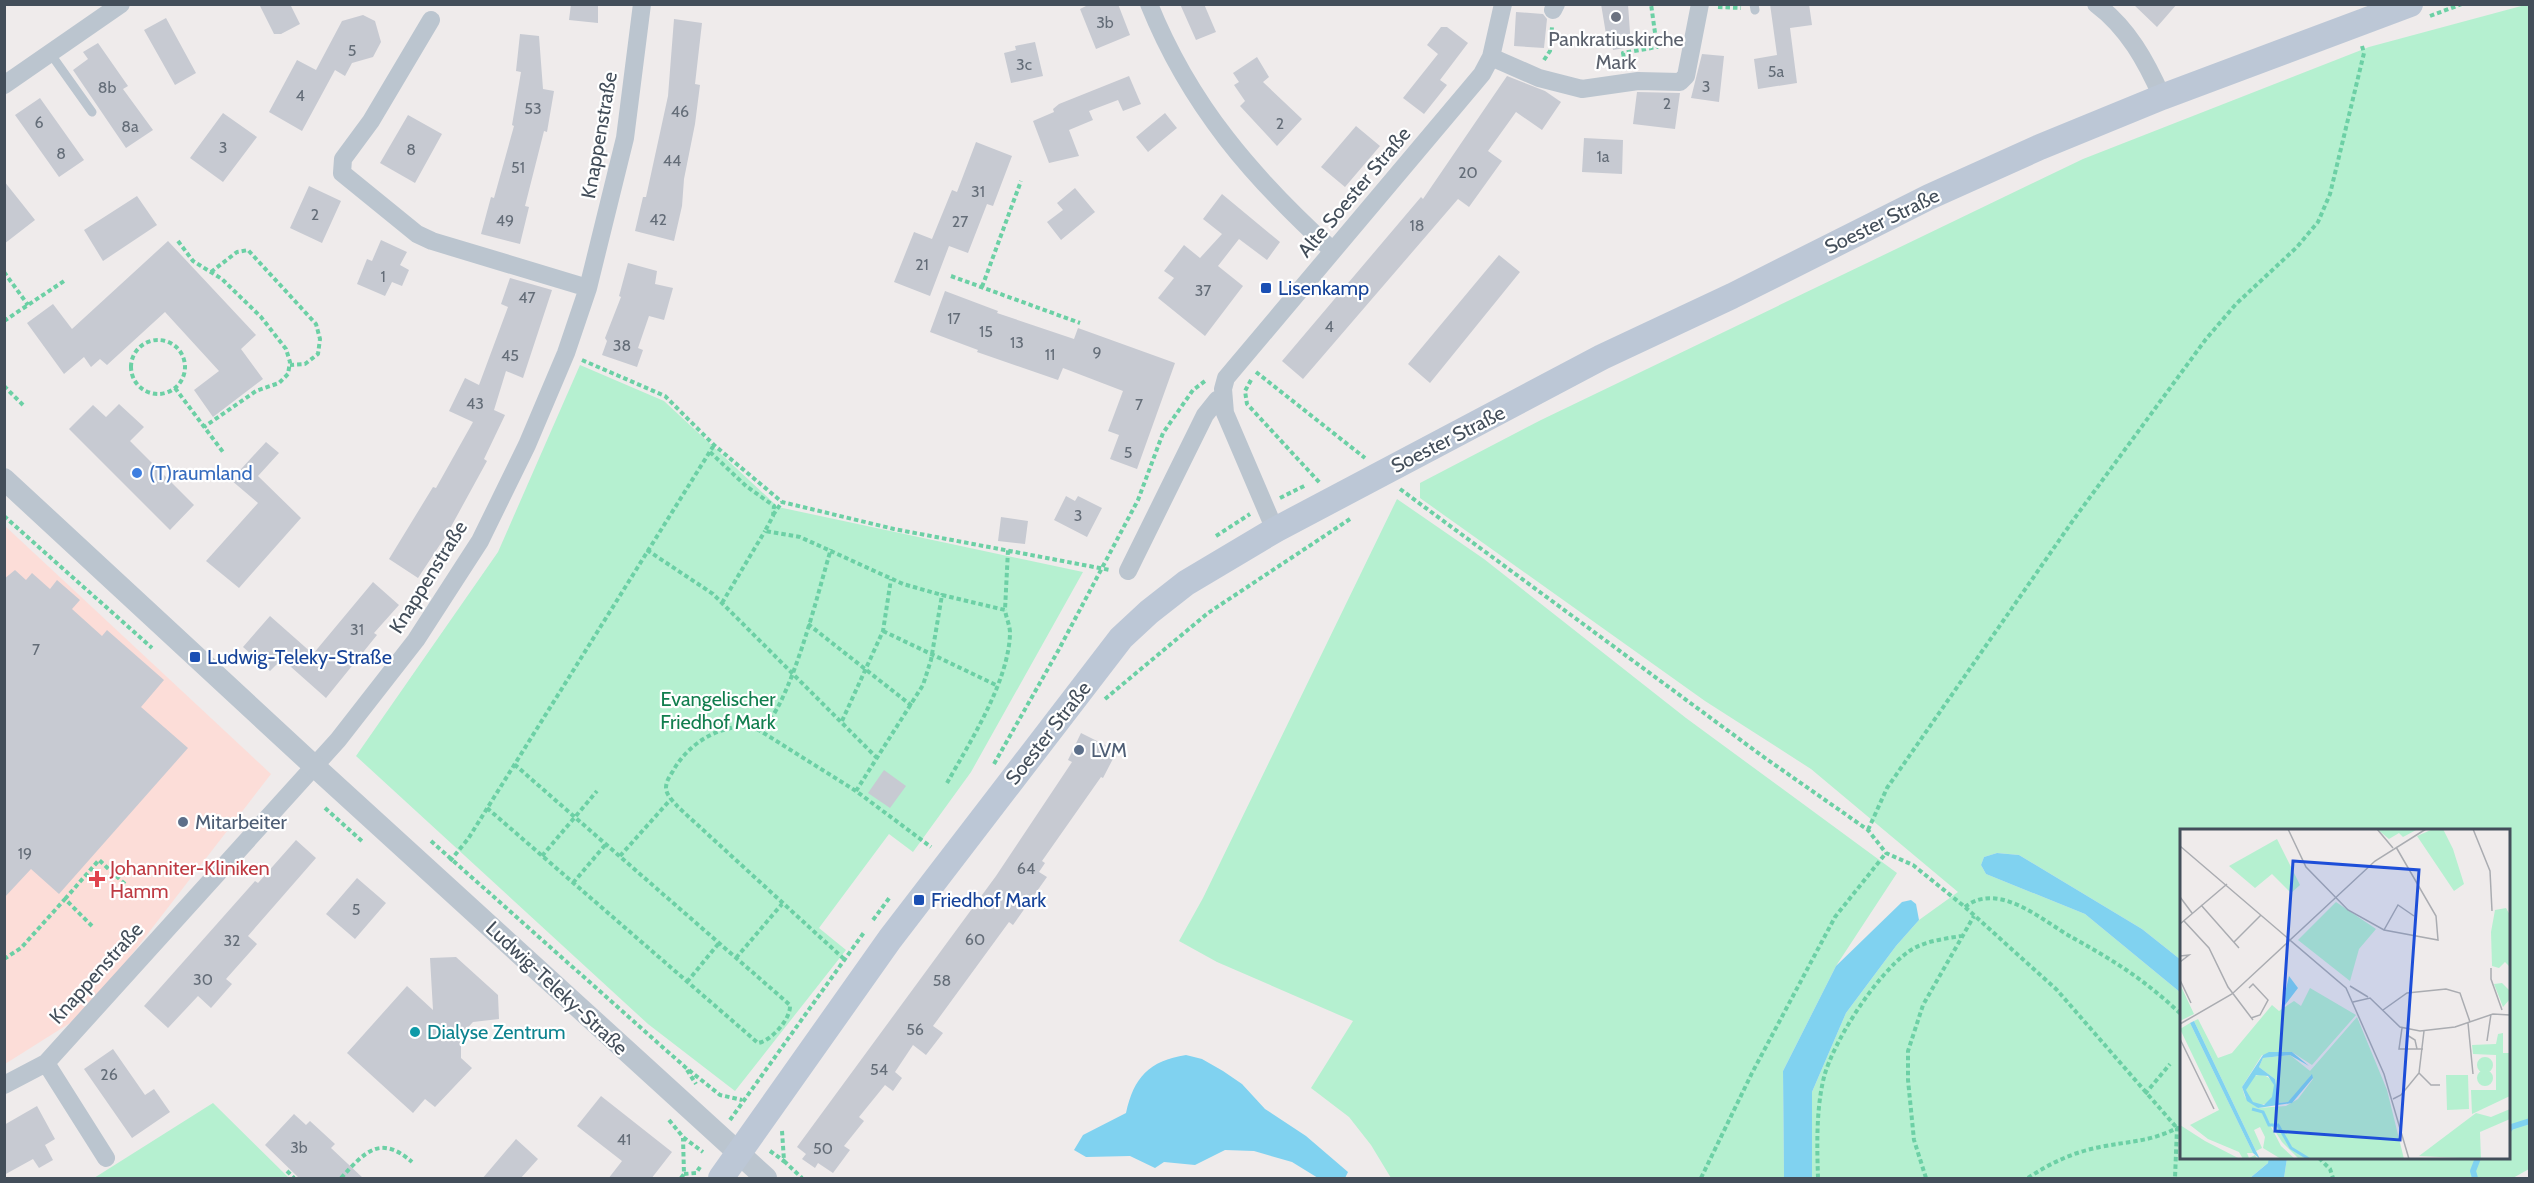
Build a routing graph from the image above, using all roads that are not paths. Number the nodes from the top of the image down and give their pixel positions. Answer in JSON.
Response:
{"nodes":[{"id":1,"x":121,"y":4,"type":"edge"},
{"id":2,"x":642,"y":4,"type":"edge"},
{"id":3,"x":1149,"y":4,"type":"edge"},
{"id":4,"x":1503,"y":4,"type":"edge"},
{"id":5,"x":2096,"y":4,"type":"edge"},
{"id":6,"x":2410,"y":4,"type":"edge"},
{"id":7,"x":1700,"y":5,"type":"edge"},
{"id":8,"x":431,"y":20,"type":"dead end"},
{"id":9,"x":50,"y":53,"type":"junction"},
{"id":10,"x":1491,"y":57,"type":"junction"},
{"id":11,"x":4,"y":85,"type":"edge"},
{"id":12,"x":2162,"y":97,"type":"junction"},
{"id":13,"x":92,"y":112,"type":"dead end"},
{"id":14,"x":1333,"y":251,"type":"junction"},
{"id":15,"x":588,"y":288,"type":"junction"},
{"id":16,"x":1222,"y":400,"type":"junction"},
{"id":17,"x":4,"y":479,"type":"edge"},
{"id":18,"x":1275,"y":530,"type":"junction"},
{"id":19,"x":1128,"y":571,"type":"road end"},
{"id":20,"x":313,"y":765,"type":"junction"},
{"id":21,"x":46,"y":1063,"type":"junction"},
{"id":22,"x":4,"y":1085,"type":"edge"},
{"id":23,"x":740,"y":1155,"type":"junction"},
{"id":24,"x":106,"y":1158,"type":"dead end"},
{"id":25,"x":721,"y":1179,"type":"edge"},
{"id":26,"x":766,"y":1179,"type":"edge"}],
"edges":[{"from":1,"to":9,"type":"street"},
{"from":2,"to":15,"type":"street","name":"Knappenstraße"},
{"from":3,"to":14,"type":"street"},
{"from":4,"to":10,"type":"street","name":"Alte Soester Straße"},
{"from":5,"to":12,"type":"street"},
{"from":6,"to":12,"type":"main road","name":"Soester Straße"},
{"from":7,"to":10,"type":"street"},
{"from":8,"to":15,"type":"street"},
{"from":9,"to":11,"type":"street"},
{"from":9,"to":13,"type":"lane"},
{"from":10,"to":14,"type":"street","name":"Alte Soester Straße"},
{"from":12,"to":18,"type":"main road","name":"Soester Straße"},
{"from":14,"to":16,"type":"street","name":"Alte Soester Straße"},
{"from":15,"to":20,"type":"street","name":"Knappenstraße"},
{"from":16,"to":18,"type":"street"},
{"from":16,"to":19,"type":"street","name":"Alte Soester Straße"},
{"from":17,"to":20,"type":"street","name":"Ludwig-Teleky-Straße"},
{"from":18,"to":23,"type":"main road","name":"Soester Straße"},
{"from":20,"to":21,"type":"street","name":"Knappenstraße"},
{"from":20,"to":23,"type":"street","name":"Ludwig-Teleky-Straße"},
{"from":21,"to":22,"type":"street","name":"Knappenstraße"},
{"from":21,"to":24,"type":"street"},
{"from":23,"to":25,"type":"main road","name":"Soester Straße"},
{"from":23,"to":26,"type":"street","name":"Ludwig-Teleky-Straße"}]}
